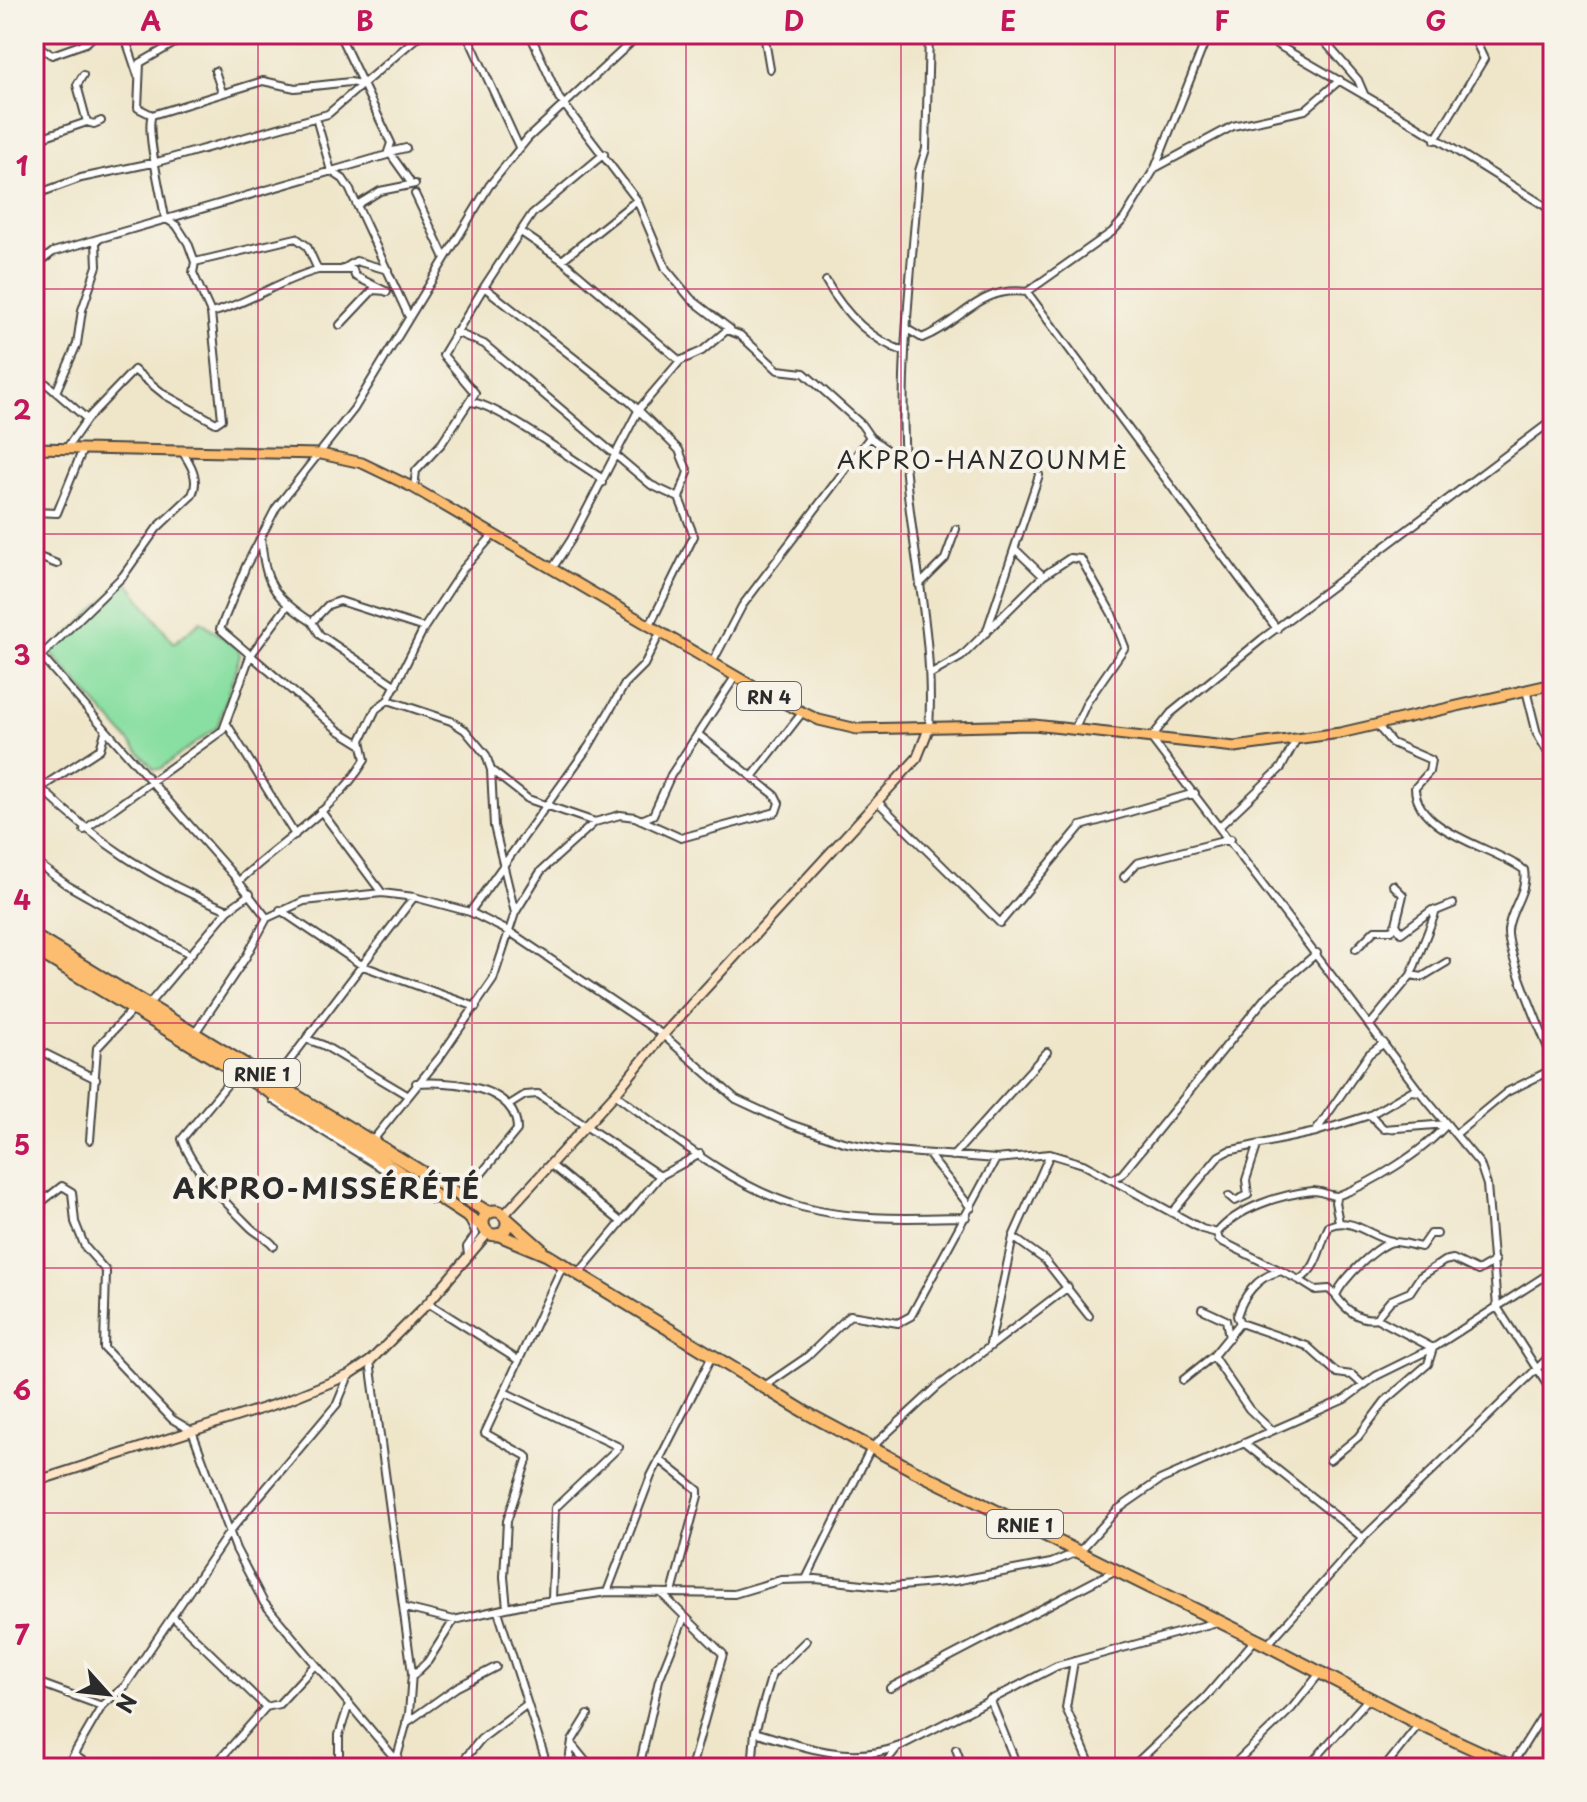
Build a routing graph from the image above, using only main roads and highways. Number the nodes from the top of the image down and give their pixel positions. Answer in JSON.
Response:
{"nodes":[{"id":1,"x":34,"y":448,"type":"edge"},
{"id":2,"x":1553,"y":684,"type":"edge"},
{"id":3,"x":929,"y":728,"type":"junction"},
{"id":4,"x":34,"y":936,"type":"edge"},
{"id":5,"x":34,"y":952,"type":"edge"},
{"id":6,"x":225,"y":1058,"type":"junction"},
{"id":7,"x":489,"y":1213,"type":"junction"},
{"id":8,"x":505,"y":1216,"type":"junction"},
{"id":9,"x":490,"y":1231,"type":"junction"},
{"id":10,"x":547,"y":1255,"type":"junction"},
{"id":11,"x":34,"y":1482,"type":"edge"},
{"id":12,"x":1491,"y":1765,"type":"edge"},
{"id":13,"x":1513,"y":1767,"type":"edge"}],
"edges":[{"from":1,"to":3,"type":"main road","number":"RN 4"},
{"from":2,"to":3,"type":"main road","number":"RN 4"},
{"from":3,"to":8,"type":"main road"},
{"from":4,"to":6,"type":"highway","number":"RNIE 1"},
{"from":5,"to":6,"type":"highway","number":"RNIE 1"},
{"from":6,"to":7,"type":"highway","number":"RNIE 1"},
{"from":6,"to":9,"type":"highway","number":"RNIE 1"},
{"from":7,"to":8,"type":"highway","number":"RNIE 1"},
{"from":7,"to":9,"type":"highway"},
{"from":8,"to":9,"type":"highway"},
{"from":8,"to":10,"type":"highway","number":"RNIE 1"},
{"from":9,"to":10,"type":"highway","number":"RNIE 1"},
{"from":9,"to":11,"type":"main road"},
{"from":10,"to":12,"type":"highway","number":"RNIE 1"},
{"from":12,"to":13,"type":"highway","number":"RNIE 1"}]}
